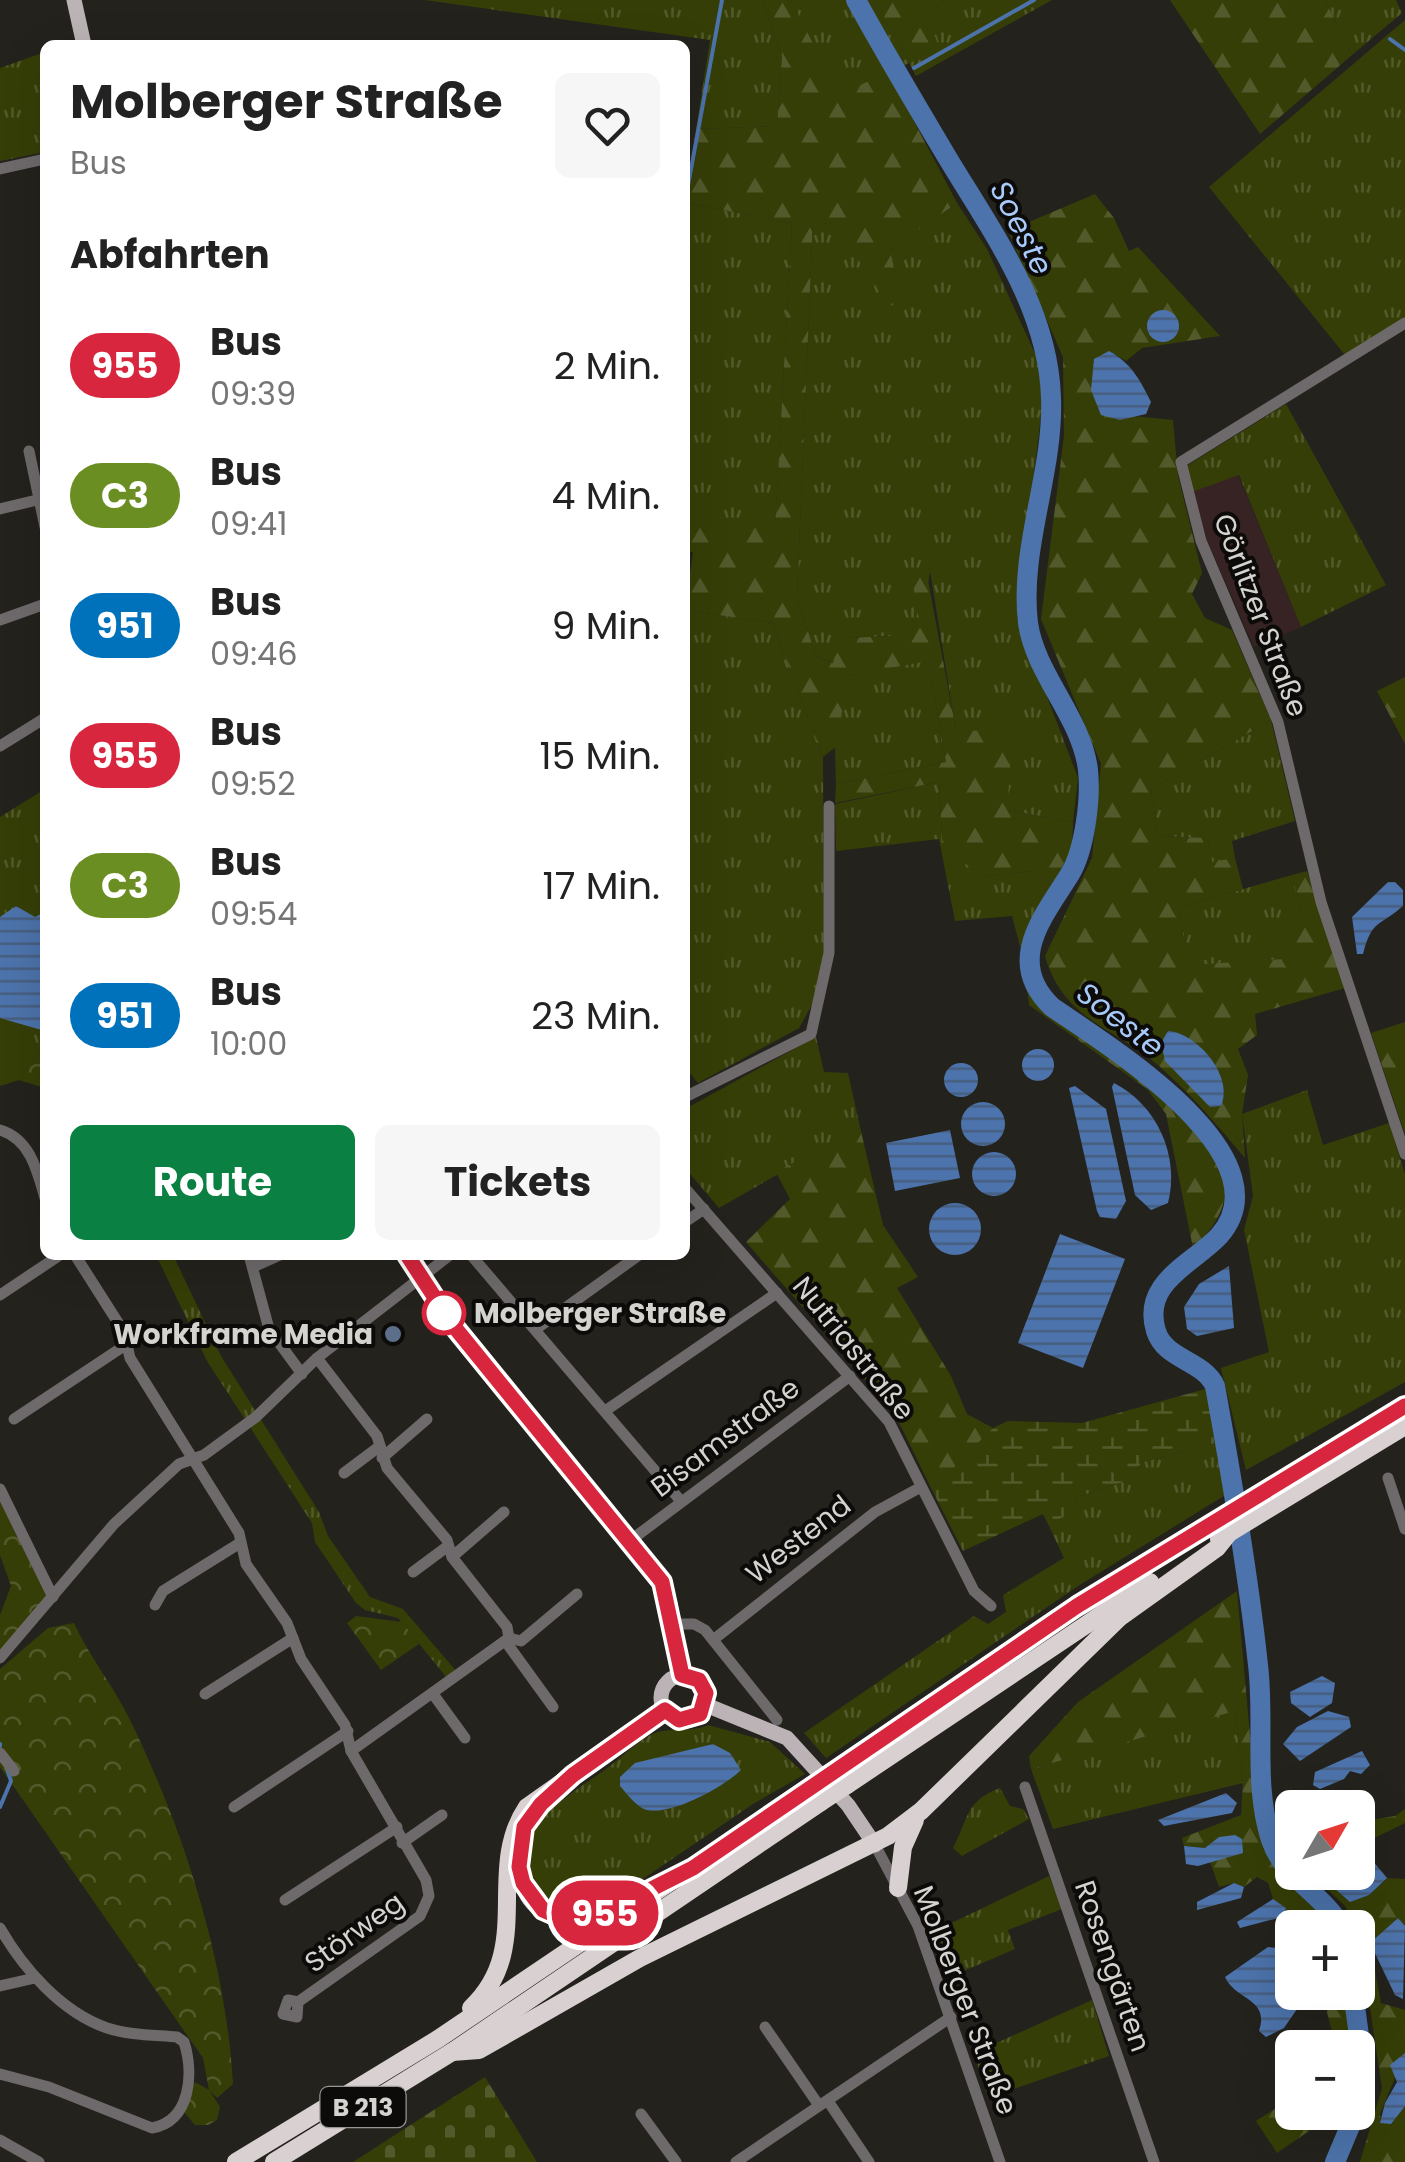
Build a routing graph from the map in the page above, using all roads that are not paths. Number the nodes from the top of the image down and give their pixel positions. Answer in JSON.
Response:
{"nodes":[{"id":1,"x":74,"y":0,"type":"edge"},
{"id":2,"x":83,"y":40,"type":"edge"},
{"id":3,"x":40,"y":159,"type":"edge"},
{"id":4,"x":0,"y":169,"type":"edge"},
{"id":5,"x":1405,"y":323,"type":"edge"},
{"id":6,"x":28,"y":452,"type":"dead end"},
{"id":7,"x":40,"y":492,"type":"edge"},
{"id":8,"x":40,"y":499,"type":"edge"},
{"id":9,"x":0,"y":509,"type":"edge"},
{"id":10,"x":40,"y":606,"type":"edge"},
{"id":11,"x":0,"y":620,"type":"edge"},
{"id":12,"x":40,"y":721,"type":"edge"},
{"id":13,"x":0,"y":746,"type":"edge"},
{"id":14,"x":829,"y":806,"type":"dead end"},
{"id":15,"x":690,"y":1094,"type":"edge"},
{"id":16,"x":0,"y":1130,"type":"edge"},
{"id":17,"x":1405,"y":1154,"type":"edge"},
{"id":18,"x":40,"y":1175,"type":"edge"},
{"id":19,"x":690,"y":1194,"type":"edge"},
{"id":20,"x":704,"y":1209,"type":"junction"},
{"id":21,"x":690,"y":1219,"type":"edge"},
{"id":22,"x":52,"y":1260,"type":"edge"},
{"id":23,"x":79,"y":1260,"type":"edge"},
{"id":24,"x":410,"y":1260,"type":"edge"},
{"id":25,"x":444,"y":1260,"type":"edge"},
{"id":26,"x":475,"y":1260,"type":"edge"},
{"id":27,"x":632,"y":1260,"type":"edge"},
{"id":28,"x":251,"y":1261,"type":"edge"},
{"id":29,"x":420,"y":1279,"type":"junction"},
{"id":30,"x":777,"y":1293,"type":"junction"},
{"id":31,"x":0,"y":1295,"type":"edge"},
{"id":32,"x":536,"y":1328,"type":"junction"},
{"id":33,"x":127,"y":1344,"type":"junction"},
{"id":34,"x":316,"y":1358,"type":"junction"},
{"id":35,"x":302,"y":1374,"type":"junction"},
{"id":36,"x":850,"y":1376,"type":"junction"},
{"id":37,"x":1405,"y":1406,"type":"edge"},
{"id":38,"x":605,"y":1411,"type":"junction"},
{"id":39,"x":427,"y":1419,"type":"dead end"},
{"id":40,"x":14,"y":1420,"type":"dead end"},
{"id":41,"x":1405,"y":1426,"type":"edge"},
{"id":42,"x":381,"y":1452,"type":"junction"},
{"id":43,"x":193,"y":1458,"type":"junction"},
{"id":44,"x":344,"y":1473,"type":"dead end"},
{"id":45,"x":1388,"y":1478,"type":"dead end"},
{"id":46,"x":920,"y":1488,"type":"junction"},
{"id":47,"x":0,"y":1489,"type":"edge"},
{"id":48,"x":680,"y":1500,"type":"junction"},
{"id":49,"x":1255,"y":1506,"type":"junction"},
{"id":50,"x":504,"y":1512,"type":"dead end"},
{"id":51,"x":1224,"y":1524,"type":"junction"},
{"id":52,"x":1405,"y":1529,"type":"edge"},
{"id":53,"x":631,"y":1540,"type":"junction"},
{"id":54,"x":240,"y":1542,"type":"junction"},
{"id":55,"x":450,"y":1552,"type":"junction"},
{"id":56,"x":413,"y":1572,"type":"dead end"},
{"id":57,"x":576,"y":1594,"type":"dead end"},
{"id":58,"x":53,"y":1596,"type":"junction"},
{"id":59,"x":155,"y":1605,"type":"dead end"},
{"id":60,"x":991,"y":1606,"type":"dead end"},
{"id":61,"x":674,"y":1624,"type":"junction"},
{"id":62,"x":293,"y":1638,"type":"junction"},
{"id":63,"x":508,"y":1640,"type":"junction"},
{"id":64,"x":712,"y":1640,"type":"junction"},
{"id":65,"x":1,"y":1658,"type":"edge"},
{"id":66,"x":682,"y":1675,"type":"junction"},
{"id":67,"x":204,"y":1694,"type":"dead end"},
{"id":68,"x":433,"y":1694,"type":"junction"},
{"id":69,"x":706,"y":1705,"type":"junction"},
{"id":70,"x":553,"y":1707,"type":"dead end"},
{"id":71,"x":665,"y":1710,"type":"junction"},
{"id":72,"x":777,"y":1720,"type":"dead end"},
{"id":73,"x":348,"y":1731,"type":"junction"},
{"id":74,"x":465,"y":1738,"type":"dead end"},
{"id":75,"x":351,"y":1752,"type":"junction"},
{"id":76,"x":0,"y":1753,"type":"edge"},
{"id":77,"x":14,"y":1772,"type":"dead end"},
{"id":78,"x":573,"y":1775,"type":"junction"},
{"id":79,"x":1026,"y":1787,"type":"dead end"},
{"id":80,"x":816,"y":1795,"type":"junction"},
{"id":81,"x":234,"y":1807,"type":"dead end"},
{"id":82,"x":921,"y":1812,"type":"junction"},
{"id":83,"x":442,"y":1815,"type":"dead end"},
{"id":84,"x":397,"y":1826,"type":"junction"},
{"id":85,"x":402,"y":1842,"type":"junction"},
{"id":86,"x":875,"y":1845,"type":"junction"},
{"id":87,"x":693,"y":1868,"type":"junction"},
{"id":88,"x":898,"y":1888,"type":"junction"},
{"id":89,"x":286,"y":1900,"type":"dead end"},
{"id":90,"x":0,"y":1928,"type":"edge"},
{"id":91,"x":34,"y":1978,"type":"junction"},
{"id":92,"x":0,"y":1986,"type":"edge"},
{"id":93,"x":298,"y":2002,"type":"dead end"},
{"id":94,"x":951,"y":2017,"type":"junction"},
{"id":95,"x":765,"y":2027,"type":"dead end"},
{"id":96,"x":445,"y":2046,"type":"junction"},
{"id":97,"x":0,"y":2074,"type":"edge"},
{"id":98,"x":823,"y":2102,"type":"junction"},
{"id":99,"x":642,"y":2114,"type":"dead end"},
{"id":100,"x":0,"y":2140,"type":"edge"},
{"id":101,"x":39,"y":2162,"type":"edge"},
{"id":102,"x":236,"y":2162,"type":"edge"},
{"id":103,"x":274,"y":2162,"type":"edge"},
{"id":104,"x":676,"y":2162,"type":"edge"},
{"id":105,"x":736,"y":2162,"type":"edge"},
{"id":106,"x":869,"y":2162,"type":"edge"},
{"id":107,"x":1000,"y":2162,"type":"edge"},
{"id":108,"x":1154,"y":2162,"type":"edge"}],
"edges":[{"from":1,"to":2,"type":"main road"},
{"from":3,"to":4,"type":"street"},
{"from":5,"to":17,"type":"street","name":"Görlitzer Straße"},
{"from":6,"to":7,"type":"street"},
{"from":8,"to":9,"type":"street"},
{"from":10,"to":11,"type":"street"},
{"from":12,"to":13,"type":"street"},
{"from":14,"to":15,"type":"street"},
{"from":16,"to":18,"type":"street"},
{"from":19,"to":20,"type":"street","name":"Nutriastraße"},
{"from":20,"to":21,"type":"street"},
{"from":20,"to":30,"type":"street","name":"Nutriastraße"},
{"from":22,"to":31,"type":"street"},
{"from":23,"to":33,"type":"street","name":"Störweg"},
{"from":24,"to":29,"type":"main road"},
{"from":25,"to":29,"type":"street"},
{"from":26,"to":32,"type":"street"},
{"from":27,"to":32,"type":"street"},
{"from":28,"to":35,"type":"street"},
{"from":29,"to":34,"type":"street"},
{"from":29,"to":53,"type":"main road"},
{"from":30,"to":36,"type":"street","name":"Nutriastraße"},
{"from":30,"to":38,"type":"street"},
{"from":32,"to":38,"type":"street"},
{"from":33,"to":40,"type":"street"},
{"from":33,"to":43,"type":"street","name":"Störweg"},
{"from":34,"to":35,"type":"street"},
{"from":34,"to":42,"type":"street"},
{"from":35,"to":43,"type":"street"},
{"from":36,"to":46,"type":"street","name":"Nutriastraße"},
{"from":36,"to":48,"type":"street","name":"Bisamstraße"},
{"from":37,"to":49,"type":"highway","number":"B 213"},
{"from":38,"to":48,"type":"street"},
{"from":39,"to":42,"type":"street"},
{"from":41,"to":49,"type":"highway","number":"B 213"},
{"from":42,"to":44,"type":"street"},
{"from":42,"to":55,"type":"street"},
{"from":43,"to":54,"type":"street","name":"Störweg"},
{"from":43,"to":58,"type":"street"},
{"from":45,"to":52,"type":"street"},
{"from":46,"to":60,"type":"street","name":"Nutriastraße"},
{"from":46,"to":64,"type":"street","name":"Westend"},
{"from":47,"to":58,"type":"street"},
{"from":48,"to":53,"type":"street","name":"Bisamstraße"},
{"from":49,"to":51,"type":"highway","number":"B 213"},
{"from":50,"to":55,"type":"street"},
{"from":51,"to":80,"type":"highway","number":"B 213","bridge":true},
{"from":51,"to":82,"type":"highway","number":"B 213"},
{"from":53,"to":61,"type":"main road"},
{"from":54,"to":59,"type":"street"},
{"from":54,"to":62,"type":"street","name":"Störweg"},
{"from":55,"to":56,"type":"street"},
{"from":55,"to":63,"type":"street"},
{"from":57,"to":63,"type":"street"},
{"from":58,"to":65,"type":"street"},
{"from":61,"to":64,"type":"street"},
{"from":61,"to":66,"type":"main road"},
{"from":62,"to":67,"type":"street"},
{"from":62,"to":73,"type":"street","name":"Störweg"},
{"from":63,"to":68,"type":"street"},
{"from":63,"to":70,"type":"street"},
{"from":64,"to":72,"type":"street"},
{"from":66,"to":69,"type":"main road"},
{"from":66,"to":71,"type":"main road"},
{"from":68,"to":74,"type":"street"},
{"from":68,"to":75,"type":"street"},
{"from":69,"to":71,"type":"main road"},
{"from":69,"to":86,"type":"main road","name":"Molberger Straße"},
{"from":71,"to":78,"type":"highway"},
{"from":73,"to":75,"type":"street","name":"Störweg"},
{"from":73,"to":81,"type":"street"},
{"from":75,"to":84,"type":"street","name":"Störweg"},
{"from":76,"to":77,"type":"street"},
{"from":78,"to":87,"type":"highway","number":"B 213"},
{"from":78,"to":96,"type":"highway","number":"B 213"},
{"from":79,"to":108,"type":"street","name":"Rosengärten"},
{"from":80,"to":87,"type":"highway","number":"B 213"},
{"from":80,"to":96,"type":"highway","number":"B 213"},
{"from":82,"to":86,"type":"highway","number":"B 213"},
{"from":82,"to":88,"type":"highway","number":"B 213"},
{"from":83,"to":85,"type":"street"},
{"from":84,"to":85,"type":"street","name":"Störweg"},
{"from":84,"to":89,"type":"street"},
{"from":85,"to":93,"type":"street","name":"Störweg"},
{"from":86,"to":88,"type":"street","name":"Molberger Straße"},
{"from":86,"to":96,"type":"highway","number":"B 213"},
{"from":87,"to":96,"type":"highway","number":"B 213"},
{"from":88,"to":94,"type":"street","name":"Molberger Straße"},
{"from":90,"to":91,"type":"street"},
{"from":91,"to":92,"type":"street"},
{"from":91,"to":97,"type":"street"},
{"from":94,"to":98,"type":"street"},
{"from":94,"to":107,"type":"street","name":"Molberger Straße"},
{"from":95,"to":98,"type":"street"},
{"from":96,"to":102,"type":"highway","number":"B 213"},
{"from":96,"to":103,"type":"highway","number":"B 213"},
{"from":98,"to":105,"type":"street"},
{"from":98,"to":106,"type":"street"},
{"from":99,"to":104,"type":"street"},
{"from":100,"to":101,"type":"street"}]}
